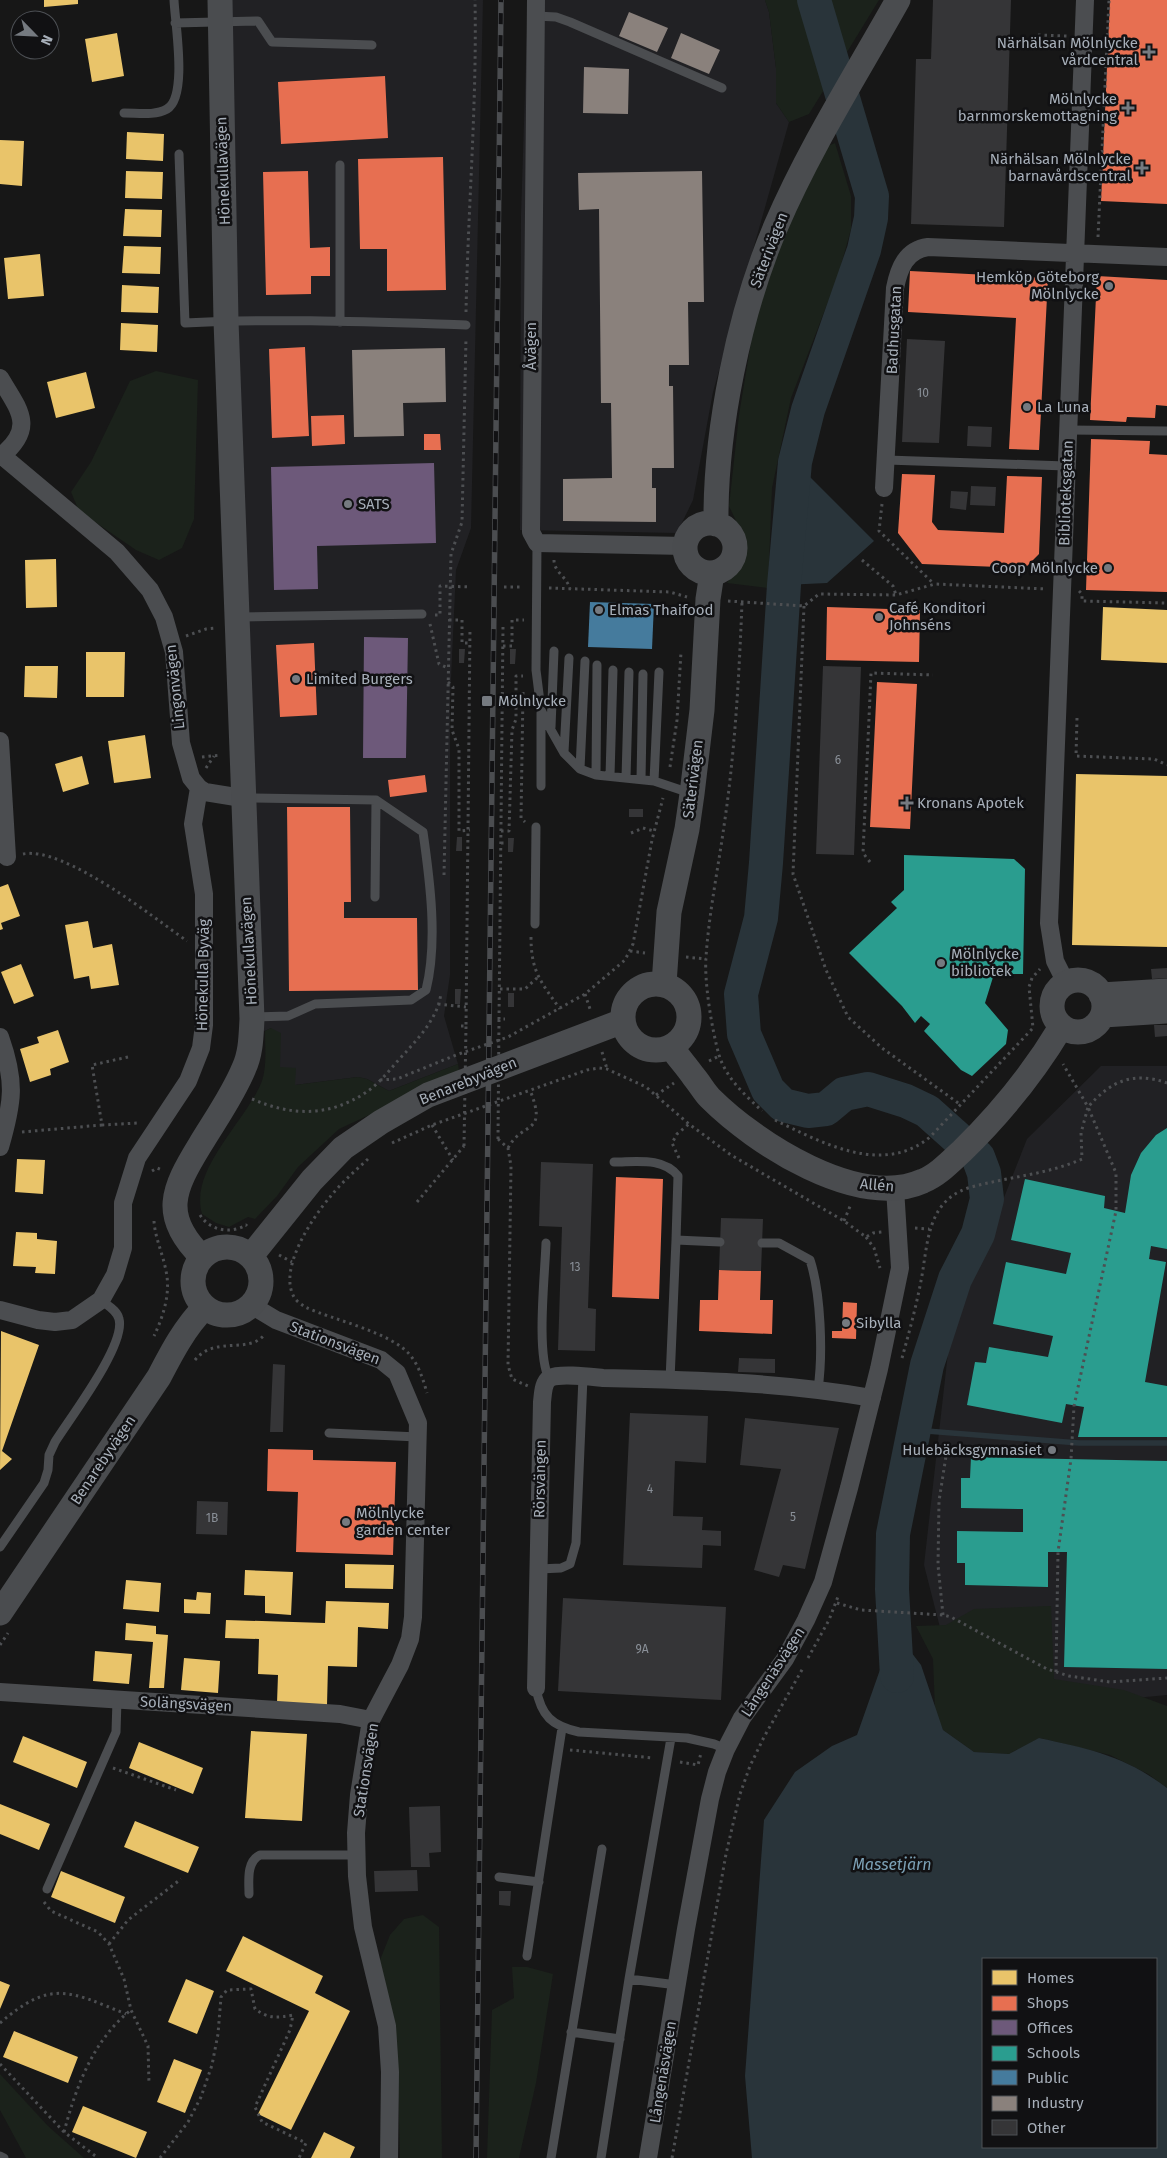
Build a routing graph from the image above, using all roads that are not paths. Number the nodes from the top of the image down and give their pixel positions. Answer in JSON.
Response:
{"nodes":[{"id":1,"x":174,"y":0,"type":"edge"},
{"id":2,"x":898,"y":0,"type":"edge"},
{"id":3,"x":1085,"y":0,"type":"edge"},
{"id":4,"x":536,"y":8,"type":"edge"},
{"id":5,"x":221,"y":10,"type":"edge"},
{"id":6,"x":175,"y":23,"type":"junction"},
{"id":7,"x":372,"y":45,"type":"dead end"},
{"id":8,"x":722,"y":88,"type":"dead end"},
{"id":9,"x":124,"y":113,"type":"dead end"},
{"id":10,"x":179,"y":154,"type":"dead end"},
{"id":11,"x":340,"y":166,"type":"dead end"},
{"id":12,"x":1076,"y":253,"type":"junction"},
{"id":13,"x":1167,"y":257,"type":"edge"},
{"id":14,"x":226,"y":321,"type":"junction"},
{"id":15,"x":340,"y":322,"type":"junction"},
{"id":16,"x":466,"y":325,"type":"road end"},
{"id":17,"x":0,"y":378,"type":"edge"},
{"id":18,"x":1068,"y":430,"type":"junction"},
{"id":19,"x":1167,"y":431,"type":"edge"},
{"id":20,"x":1,"y":456,"type":"edge"},
{"id":21,"x":886,"y":460,"type":"junction"},
{"id":22,"x":1066,"y":466,"type":"junction"},
{"id":23,"x":884,"y":488,"type":"road end"},
{"id":24,"x":716,"y":524,"type":"junction"},
{"id":25,"x":537,"y":542,"type":"junction"},
{"id":26,"x":685,"y":546,"type":"junction"},
{"id":27,"x":712,"y":573,"type":"junction"},
{"id":28,"x":422,"y":614,"type":"road end"},
{"id":29,"x":236,"y":617,"type":"junction"},
{"id":30,"x":554,"y":651,"type":"dead end"},
{"id":31,"x":569,"y":658,"type":"dead end"},
{"id":32,"x":585,"y":661,"type":"dead end"},
{"id":33,"x":597,"y":665,"type":"dead end"},
{"id":34,"x":613,"y":670,"type":"dead end"},
{"id":35,"x":629,"y":672,"type":"dead end"},
{"id":36,"x":659,"y":672,"type":"dead end"},
{"id":37,"x":644,"y":674,"type":"dead end"},
{"id":38,"x":541,"y":710,"type":"junction"},
{"id":39,"x":550,"y":730,"type":"junction"},
{"id":40,"x":0,"y":741,"type":"edge"},
{"id":41,"x":564,"y":753,"type":"junction"},
{"id":42,"x":580,"y":769,"type":"junction"},
{"id":43,"x":596,"y":774,"type":"junction"},
{"id":44,"x":610,"y":776,"type":"junction"},
{"id":45,"x":626,"y":778,"type":"junction"},
{"id":46,"x":641,"y":779,"type":"junction"},
{"id":47,"x":654,"y":782,"type":"junction"},
{"id":48,"x":541,"y":786,"type":"dead end"},
{"id":49,"x":199,"y":788,"type":"junction"},
{"id":50,"x":692,"y":794,"type":"junction"},
{"id":51,"x":242,"y":798,"type":"junction"},
{"id":52,"x":376,"y":800,"type":"junction"},
{"id":53,"x":534,"y":827,"type":"road end"},
{"id":54,"x":7,"y":857,"type":"road end"},
{"id":55,"x":375,"y":897,"type":"dead end"},
{"id":56,"x":533,"y":928,"type":"road end"},
{"id":57,"x":1066,"y":983,"type":"junction"},
{"id":58,"x":664,"y":984,"type":"junction"},
{"id":59,"x":1167,"y":991,"type":"edge"},
{"id":60,"x":1102,"y":1005,"type":"junction"},
{"id":61,"x":1167,"y":1012,"type":"edge"},
{"id":62,"x":252,"y":1017,"type":"junction"},
{"id":63,"x":623,"y":1021,"type":"junction"},
{"id":64,"x":1055,"y":1036,"type":"junction"},
{"id":65,"x":0,"y":1037,"type":"edge"},
{"id":66,"x":671,"y":1047,"type":"junction"},
{"id":67,"x":2,"y":1139,"type":"edge"},
{"id":68,"x":614,"y":1162,"type":"dead end"},
{"id":69,"x":895,"y":1188,"type":"junction"},
{"id":70,"x":676,"y":1240,"type":"junction"},
{"id":71,"x":720,"y":1242,"type":"dead end"},
{"id":72,"x":546,"y":1243,"type":"dead end"},
{"id":73,"x":762,"y":1243,"type":"dead end"},
{"id":74,"x":251,"y":1256,"type":"junction"},
{"id":75,"x":202,"y":1257,"type":"junction"},
{"id":76,"x":101,"y":1300,"type":"junction"},
{"id":77,"x":251,"y":1305,"type":"junction"},
{"id":78,"x":205,"y":1307,"type":"junction"},
{"id":79,"x":0,"y":1310,"type":"edge"},
{"id":80,"x":583,"y":1377,"type":"junction"},
{"id":81,"x":670,"y":1380,"type":"junction"},
{"id":82,"x":546,"y":1384,"type":"junction"},
{"id":83,"x":818,"y":1389,"type":"junction"},
{"id":84,"x":872,"y":1398,"type":"junction"},
{"id":85,"x":329,"y":1433,"type":"dead end"},
{"id":86,"x":418,"y":1437,"type":"junction"},
{"id":87,"x":0,"y":1547,"type":"edge"},
{"id":88,"x":539,"y":1569,"type":"junction"},
{"id":89,"x":6,"y":1620,"type":"edge"},
{"id":90,"x":536,"y":1688,"type":"joint"},
{"id":91,"x":0,"y":1692,"type":"edge"},
{"id":92,"x":117,"y":1700,"type":"junction"},
{"id":93,"x":372,"y":1720,"type":"junction"},
{"id":94,"x":562,"y":1728,"type":"junction"},
{"id":95,"x":671,"y":1738,"type":"junction"},
{"id":96,"x":726,"y":1749,"type":"junction"},
{"id":97,"x":602,"y":1849,"type":"dead end"},
{"id":98,"x":357,"y":1856,"type":"junction"},
{"id":99,"x":499,"y":1877,"type":"dead end"},
{"id":100,"x":539,"y":1882,"type":"junction"},
{"id":101,"x":47,"y":1889,"type":"road end"},
{"id":102,"x":249,"y":1894,"type":"dead end"},
{"id":103,"x":527,"y":1956,"type":"dead end"},
{"id":104,"x":629,"y":1979,"type":"junction"},
{"id":105,"x":677,"y":1985,"type":"junction"},
{"id":106,"x":571,"y":2032,"type":"junction"},
{"id":107,"x":620,"y":2039,"type":"junction"},
{"id":108,"x":0,"y":2156,"type":"edge"},
{"id":109,"x":4,"y":2158,"type":"edge"},
{"id":110,"x":389,"y":2158,"type":"edge"},
{"id":111,"x":551,"y":2158,"type":"edge"},
{"id":112,"x":601,"y":2158,"type":"edge"},
{"id":113,"x":648,"y":2158,"type":"edge"}],
"edges":[{"from":1,"to":6,"type":"lane"},
{"from":2,"to":24,"type":"street","name":"Säterivägen"},
{"from":3,"to":12,"type":"street","name":"Biblioteksgatan"},
{"from":4,"to":8,"type":"lane"},
{"from":4,"to":25,"type":"street","name":"Åvägen"},
{"from":5,"to":6,"type":"lane"},
{"from":5,"to":7,"type":"lane"},
{"from":5,"to":14,"type":"street","name":"Hönekullavägen"},
{"from":6,"to":9,"type":"lane"},
{"from":10,"to":14,"type":"lane"},
{"from":11,"to":15,"type":"lane"},
{"from":12,"to":13,"type":"street","name":"Badhusgatan"},
{"from":12,"to":18,"type":"street","name":"Biblioteksgatan"},
{"from":12,"to":21,"type":"street","name":"Badhusgatan"},
{"from":14,"to":15,"type":"lane"},
{"from":14,"to":29,"type":"street","name":"Hönekullavägen"},
{"from":15,"to":16,"type":"lane"},
{"from":17,"to":20,"type":"street"},
{"from":18,"to":19,"type":"lane"},
{"from":18,"to":22,"type":"street","name":"Biblioteksgatan"},
{"from":20,"to":49,"type":"street","name":"Lingonvägen"},
{"from":21,"to":22,"type":"lane"},
{"from":21,"to":23,"type":"street","name":"Badhusgatan"},
{"from":22,"to":57,"type":"street","name":"Biblioteksgatan"},
{"from":24,"to":26,"type":"street"},
{"from":24,"to":27,"type":"street"},
{"from":25,"to":26,"type":"street"},
{"from":25,"to":38,"type":"lane"},
{"from":26,"to":27,"type":"street"},
{"from":27,"to":50,"type":"street","name":"Säterivägen"},
{"from":28,"to":29,"type":"lane"},
{"from":29,"to":51,"type":"street","name":"Hönekullavägen"},
{"from":30,"to":39,"type":"lane"},
{"from":31,"to":41,"type":"lane"},
{"from":32,"to":42,"type":"lane"},
{"from":33,"to":43,"type":"lane"},
{"from":34,"to":44,"type":"lane"},
{"from":35,"to":45,"type":"lane"},
{"from":36,"to":47,"type":"lane"},
{"from":37,"to":46,"type":"lane"},
{"from":38,"to":39,"type":"lane"},
{"from":38,"to":48,"type":"lane"},
{"from":39,"to":41,"type":"lane"},
{"from":40,"to":54,"type":"street"},
{"from":41,"to":42,"type":"lane"},
{"from":42,"to":43,"type":"lane"},
{"from":43,"to":44,"type":"lane"},
{"from":44,"to":45,"type":"lane"},
{"from":45,"to":46,"type":"lane"},
{"from":46,"to":47,"type":"lane"},
{"from":47,"to":50,"type":"lane"},
{"from":49,"to":51,"type":"street"},
{"from":49,"to":76,"type":"street","name":"Hönekulla Byväg"},
{"from":50,"to":58,"type":"street","name":"Säterivägen"},
{"from":51,"to":52,"type":"lane"},
{"from":51,"to":62,"type":"street","name":"Hönekullavägen"},
{"from":52,"to":55,"type":"lane"},
{"from":52,"to":62,"type":"lane"},
{"from":53,"to":56,"type":"lane"},
{"from":57,"to":60,"type":"street"},
{"from":57,"to":64,"type":"street"},
{"from":58,"to":63,"type":"street"},
{"from":58,"to":66,"type":"street"},
{"from":59,"to":60,"type":"street"},
{"from":60,"to":61,"type":"street"},
{"from":60,"to":64,"type":"street"},
{"from":62,"to":75,"type":"street","name":"Hönekullavägen"},
{"from":63,"to":66,"type":"street"},
{"from":63,"to":74,"type":"street","name":"Benarebyvägen"},
{"from":64,"to":69,"type":"street","name":"Allén"},
{"from":65,"to":67,"type":"street"},
{"from":66,"to":69,"type":"street","name":"Allén"},
{"from":68,"to":70,"type":"lane"},
{"from":69,"to":84,"type":"street","name":"Långenäsvägen"},
{"from":70,"to":71,"type":"lane"},
{"from":70,"to":81,"type":"lane"},
{"from":72,"to":82,"type":"lane"},
{"from":73,"to":83,"type":"lane"},
{"from":74,"to":75,"type":"street"},
{"from":74,"to":77,"type":"street"},
{"from":75,"to":78,"type":"street"},
{"from":76,"to":79,"type":"street","name":"Hönekulla Byväg"},
{"from":76,"to":87,"type":"lane"},
{"from":77,"to":78,"type":"street"},
{"from":77,"to":86,"type":"street","name":"Stationsvägen"},
{"from":78,"to":89,"type":"street","name":"Benarebyvägen"},
{"from":80,"to":81,"type":"street"},
{"from":80,"to":82,"type":"street"},
{"from":80,"to":88,"type":"lane"},
{"from":81,"to":83,"type":"street"},
{"from":82,"to":88,"type":"street","name":"Rörsvängen"},
{"from":83,"to":84,"type":"street"},
{"from":84,"to":96,"type":"street","name":"Långenäsvägen"},
{"from":85,"to":86,"type":"lane"},
{"from":86,"to":93,"type":"street","name":"Stationsvägen"},
{"from":88,"to":90,"type":"street","name":"Rörsvängen"},
{"from":90,"to":94,"type":"lane","name":"Rörsvängen"},
{"from":91,"to":92,"type":"street","name":"Solängsvägen"},
{"from":92,"to":93,"type":"street","name":"Solängsvägen"},
{"from":92,"to":101,"type":"lane"},
{"from":93,"to":98,"type":"street","name":"Stationsvägen"},
{"from":94,"to":95,"type":"lane"},
{"from":94,"to":100,"type":"lane"},
{"from":95,"to":96,"type":"lane"},
{"from":95,"to":104,"type":"lane"},
{"from":96,"to":105,"type":"street","name":"Långenäsvägen"},
{"from":97,"to":106,"type":"lane"},
{"from":98,"to":102,"type":"lane"},
{"from":98,"to":110,"type":"street","name":"Stationsvägen"},
{"from":99,"to":100,"type":"lane"},
{"from":100,"to":103,"type":"lane"},
{"from":104,"to":105,"type":"lane"},
{"from":104,"to":107,"type":"lane"},
{"from":105,"to":113,"type":"street","name":"Långenäsvägen"},
{"from":106,"to":107,"type":"lane"},
{"from":106,"to":111,"type":"lane"},
{"from":107,"to":112,"type":"lane"},
{"from":108,"to":109,"type":"lane"}]}
